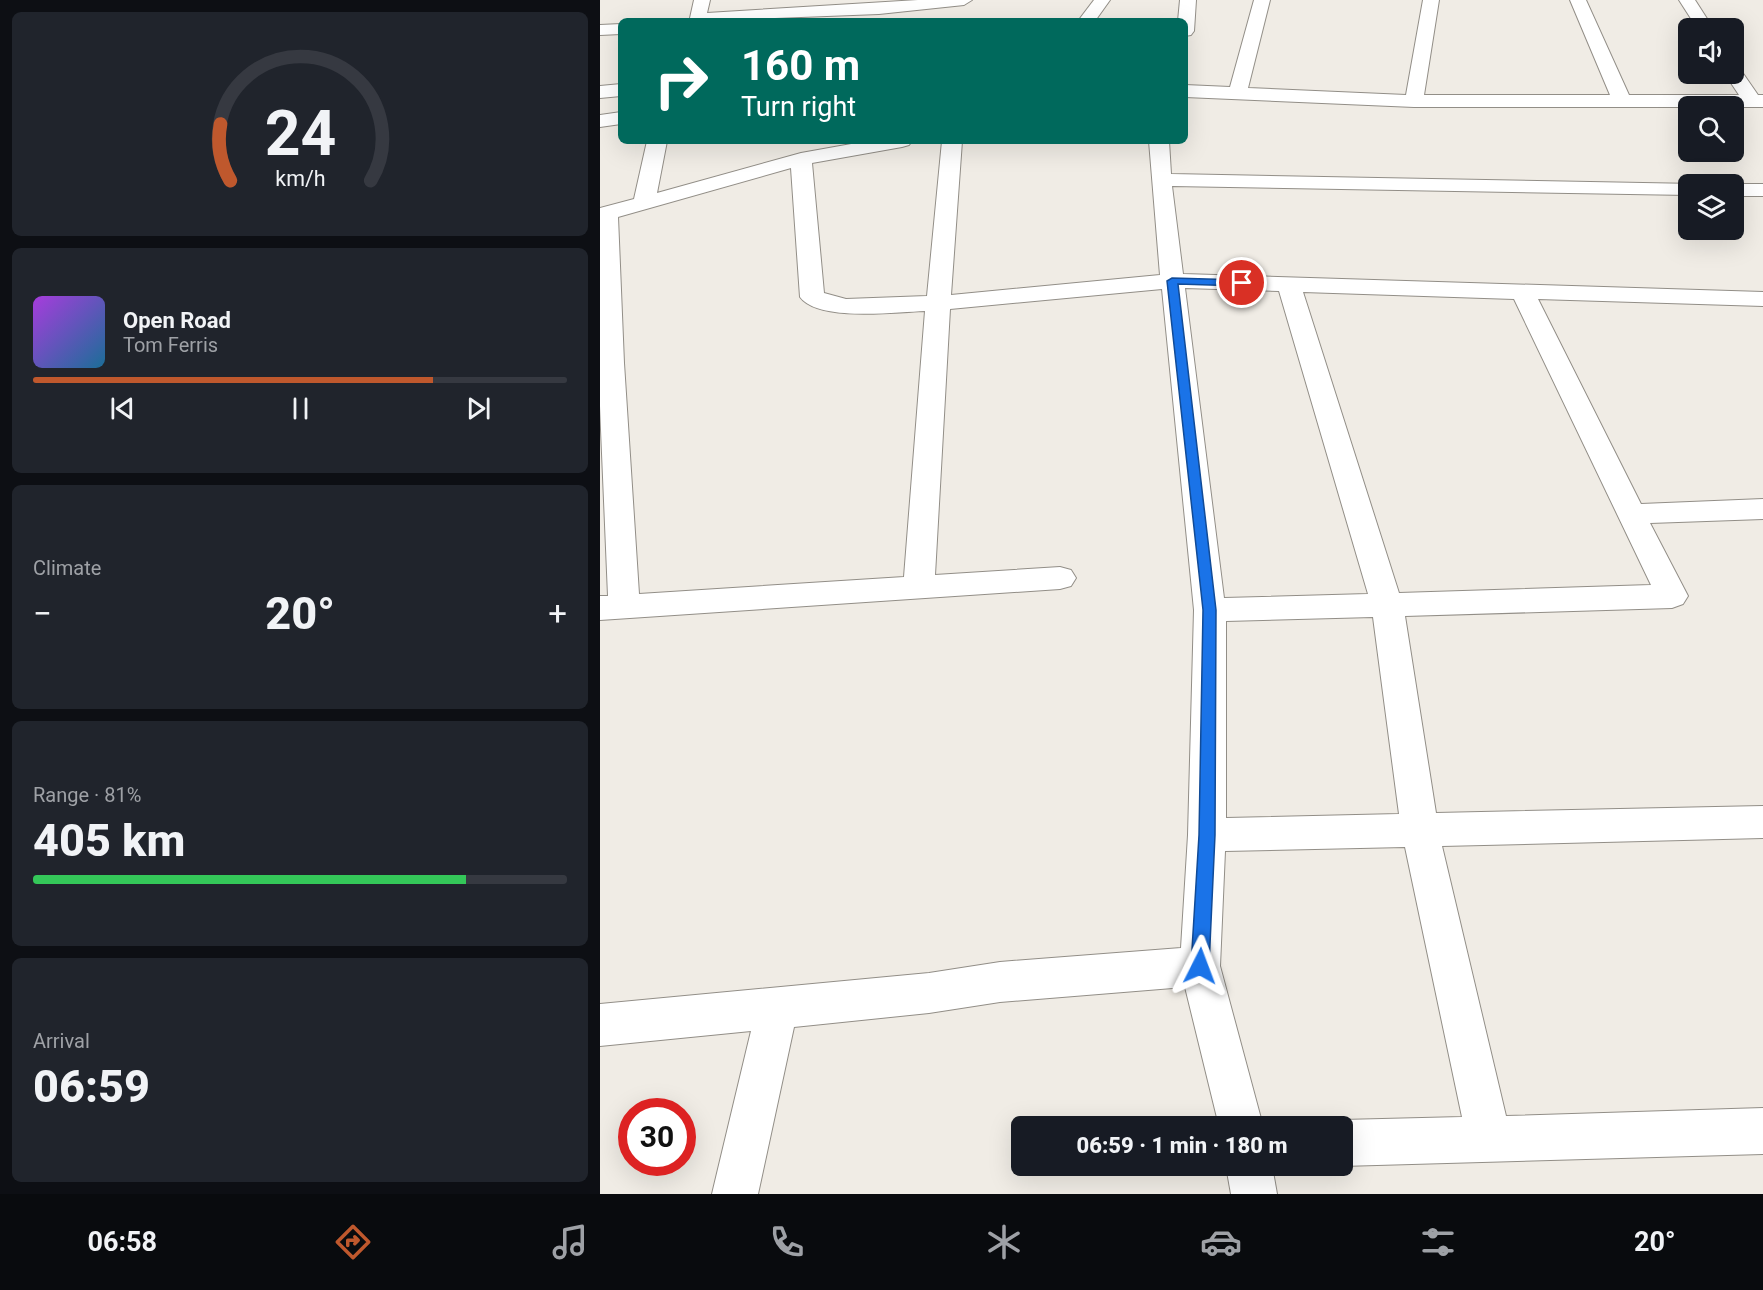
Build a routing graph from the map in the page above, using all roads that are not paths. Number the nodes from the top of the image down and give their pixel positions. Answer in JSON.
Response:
{"nodes":[{"id":1,"x":702,"y":0,"type":"edge"},
{"id":2,"x":1102,"y":0,"type":"edge"},
{"id":3,"x":1188,"y":0,"type":"edge"},
{"id":4,"x":1262,"y":0,"type":"edge"},
{"id":5,"x":1431,"y":0,"type":"edge"},
{"id":6,"x":1578,"y":0,"type":"edge"},
{"id":7,"x":1687,"y":0,"type":"edge"},
{"id":8,"x":963,"y":1,"type":"edge"},
{"id":9,"x":878,"y":5,"type":"edge"},
{"id":10,"x":696,"y":18,"type":"edge"},
{"id":11,"x":709,"y":18,"type":"edge"},
{"id":12,"x":963,"y":18,"type":"edge"},
{"id":13,"x":1088,"y":18,"type":"edge"},
{"id":14,"x":1186,"y":18,"type":"edge"},
{"id":15,"x":1699,"y":18,"type":"edge"},
{"id":16,"x":618,"y":29,"type":"edge"},
{"id":17,"x":600,"y":30,"type":"edge"},
{"id":18,"x":1743,"y":84,"type":"edge"},
{"id":19,"x":618,"y":90,"type":"edge"},
{"id":20,"x":1188,"y":91,"type":"edge"},
{"id":21,"x":600,"y":92,"type":"edge"},
{"id":22,"x":1238,"y":92,"type":"junction"},
{"id":23,"x":1414,"y":101,"type":"junction"},
{"id":24,"x":1622,"y":101,"type":"junction"},
{"id":25,"x":1757,"y":101,"type":"edge"},
{"id":26,"x":618,"y":118,"type":"edge"},
{"id":27,"x":600,"y":121,"type":"edge"},
{"id":28,"x":656,"y":144,"type":"edge"},
{"id":29,"x":885,"y":144,"type":"edge"},
{"id":30,"x":952,"y":144,"type":"edge"},
{"id":31,"x":1159,"y":144,"type":"edge"},
{"id":32,"x":801,"y":159,"type":"junction"},
{"id":33,"x":1161,"y":180,"type":"junction"},
{"id":34,"x":1678,"y":189,"type":"edge"},
{"id":35,"x":1744,"y":189,"type":"edge"},
{"id":36,"x":1763,"y":190,"type":"edge"},
{"id":37,"x":644,"y":203,"type":"junction"},
{"id":38,"x":603,"y":214,"type":"edge"},
{"id":39,"x":1172,"y":281,"type":"junction"},
{"id":40,"x":1289,"y":285,"type":"junction"},
{"id":41,"x":1523,"y":292,"type":"junction"},
{"id":42,"x":1763,"y":299,"type":"edge"},
{"id":43,"x":938,"y":303,"type":"junction"},
{"id":44,"x":606,"y":364,"type":"edge"},
{"id":45,"x":1763,"y":509,"type":"edge"},
{"id":46,"x":1631,"y":514,"type":"junction"},
{"id":47,"x":1060,"y":578,"type":"dead end"},
{"id":48,"x":919,"y":587,"type":"junction"},
{"id":49,"x":1387,"y":604,"type":"junction"},
{"id":50,"x":612,"y":607,"type":"edge"},
{"id":51,"x":1210,"y":610,"type":"junction"},
{"id":52,"x":1763,"y":822,"type":"edge"},
{"id":53,"x":1420,"y":830,"type":"junction"},
{"id":54,"x":1207,"y":835,"type":"junction"},
{"id":55,"x":1200,"y":966,"type":"junction"},
{"id":56,"x":777,"y":1008,"type":"junction"},
{"id":57,"x":600,"y":1025,"type":"edge"},
{"id":58,"x":1238,"y":1116,"type":"edge"},
{"id":59,"x":1763,"y":1131,"type":"edge"},
{"id":60,"x":1490,"y":1139,"type":"junction"},
{"id":61,"x":1353,"y":1143,"type":"edge"},
{"id":62,"x":1251,"y":1176,"type":"edge"},
{"id":63,"x":735,"y":1194,"type":"edge"},
{"id":64,"x":1254,"y":1194,"type":"edge"}],
"edges":[{"from":1,"to":10,"type":"street"},
{"from":2,"to":13,"type":"street"},
{"from":3,"to":14,"type":"street"},
{"from":4,"to":22,"type":"street"},
{"from":5,"to":23,"type":"street"},
{"from":6,"to":24,"type":"street"},
{"from":7,"to":15,"type":"street"},
{"from":8,"to":9,"type":"street"},
{"from":8,"to":12,"type":"street"},
{"from":9,"to":11,"type":"street"},
{"from":16,"to":17,"type":"street"},
{"from":18,"to":25,"type":"street"},
{"from":19,"to":21,"type":"street"},
{"from":20,"to":22,"type":"street"},
{"from":22,"to":23,"type":"street"},
{"from":23,"to":24,"type":"street"},
{"from":24,"to":25,"type":"street"},
{"from":26,"to":27,"type":"street"},
{"from":28,"to":37,"type":"street"},
{"from":29,"to":32,"type":"street"},
{"from":30,"to":43,"type":"street"},
{"from":31,"to":33,"type":"street"},
{"from":32,"to":37,"type":"street"},
{"from":32,"to":43,"type":"street"},
{"from":33,"to":34,"type":"street"},
{"from":33,"to":39,"type":"street"},
{"from":35,"to":36,"type":"street"},
{"from":37,"to":38,"type":"street"},
{"from":38,"to":44,"type":"street"},
{"from":39,"to":40,"type":"street"},
{"from":39,"to":43,"type":"street"},
{"from":39,"to":51,"type":"street"},
{"from":40,"to":41,"type":"street"},
{"from":40,"to":49,"type":"street"},
{"from":41,"to":42,"type":"street"},
{"from":41,"to":46,"type":"street"},
{"from":43,"to":48,"type":"street"},
{"from":44,"to":50,"type":"street"},
{"from":45,"to":46,"type":"street"},
{"from":46,"to":49,"type":"street"},
{"from":47,"to":48,"type":"street"},
{"from":48,"to":50,"type":"street"},
{"from":49,"to":51,"type":"street"},
{"from":49,"to":53,"type":"street"},
{"from":51,"to":54,"type":"street"},
{"from":52,"to":53,"type":"street"},
{"from":53,"to":54,"type":"street"},
{"from":53,"to":60,"type":"street"},
{"from":54,"to":55,"type":"street"},
{"from":55,"to":56,"type":"street"},
{"from":55,"to":58,"type":"street"},
{"from":56,"to":57,"type":"street"},
{"from":56,"to":63,"type":"street"},
{"from":59,"to":60,"type":"street"},
{"from":60,"to":61,"type":"street"},
{"from":62,"to":64,"type":"street"}]}
